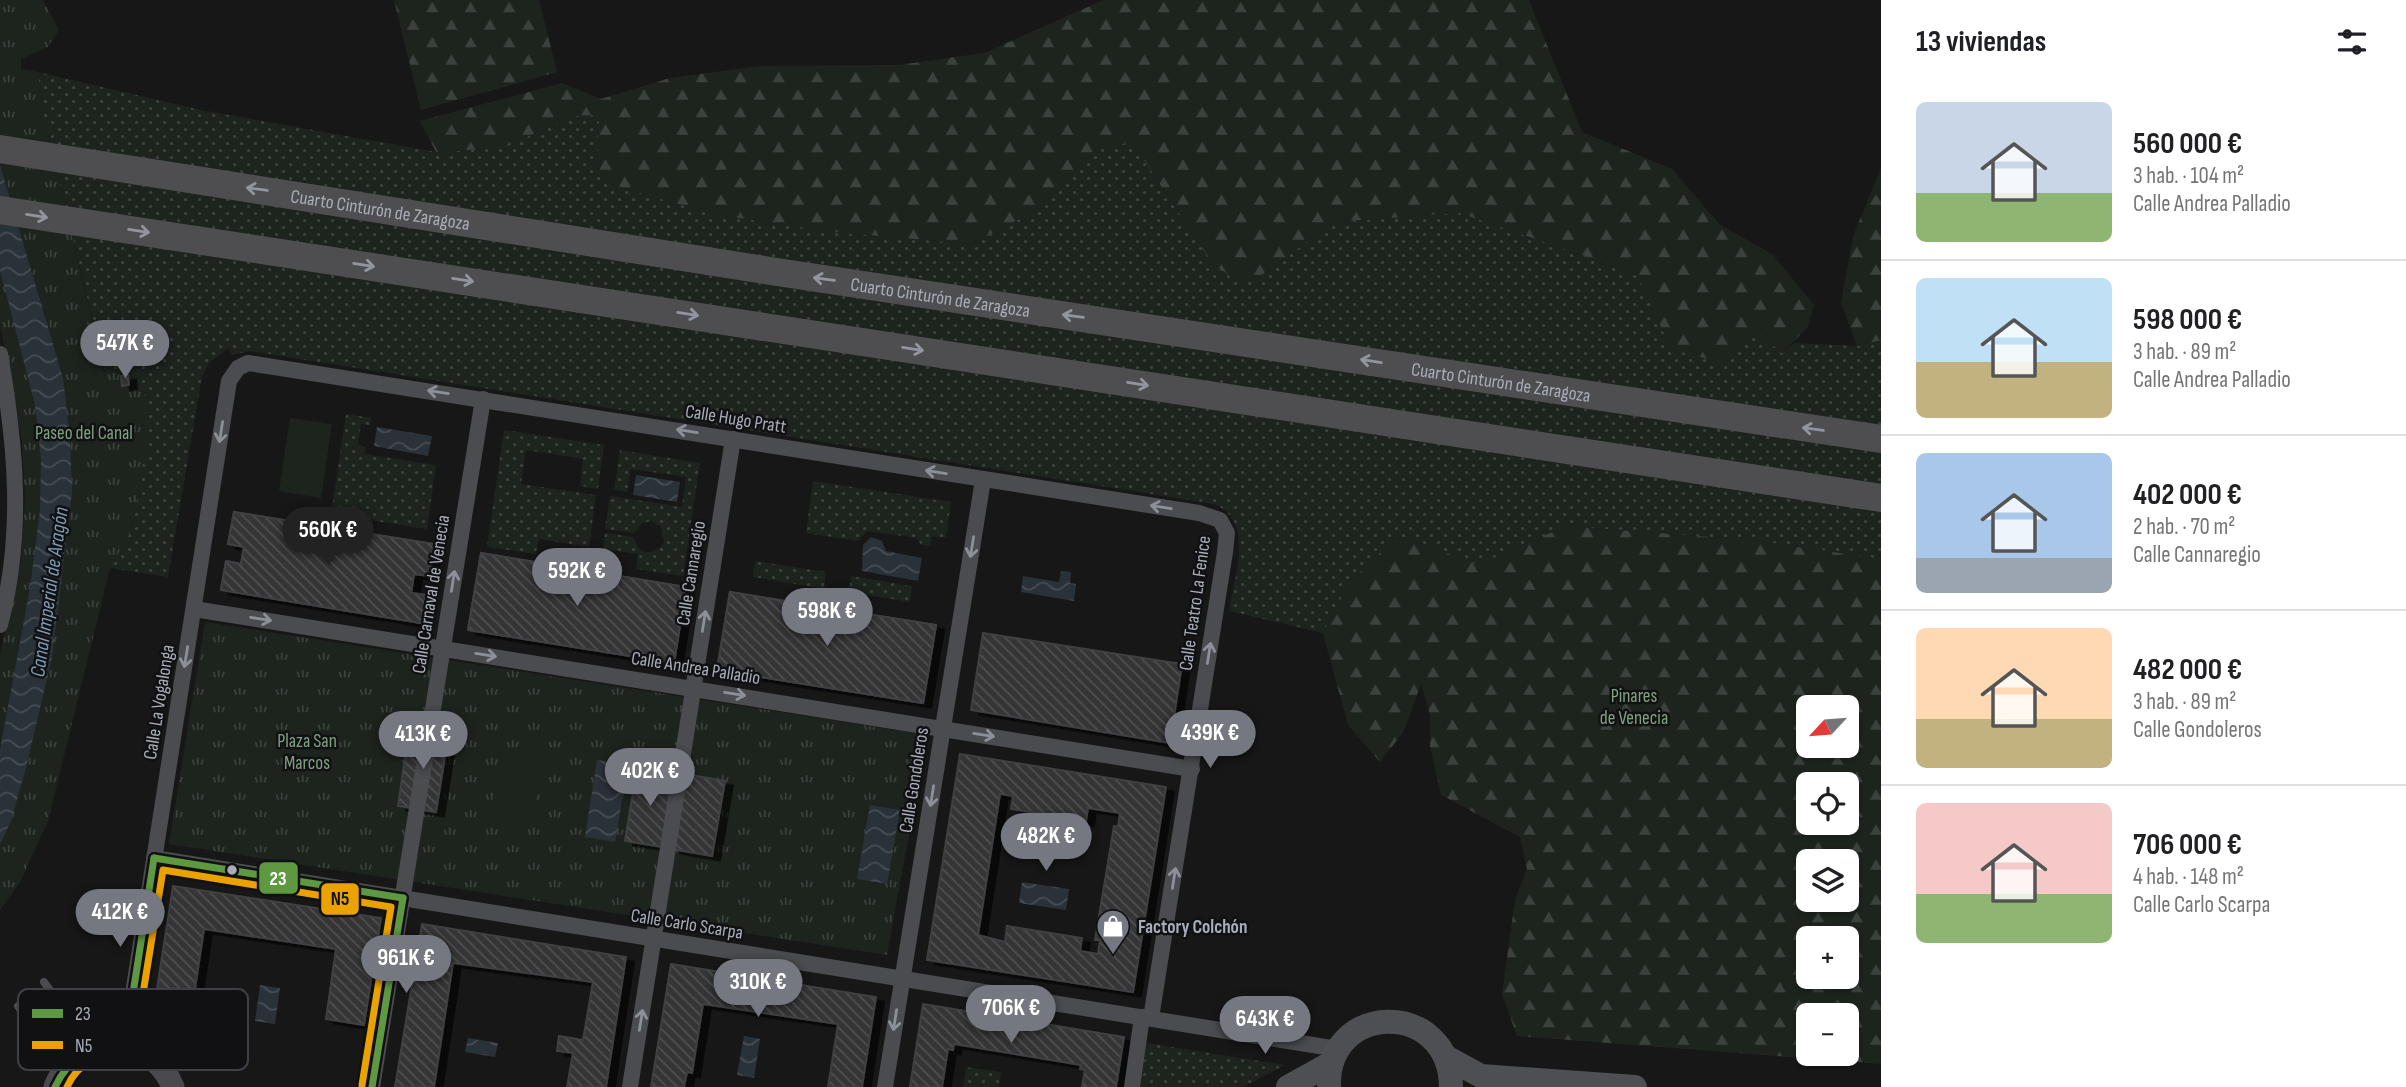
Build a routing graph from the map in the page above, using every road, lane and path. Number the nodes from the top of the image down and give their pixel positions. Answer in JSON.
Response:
{"nodes":[{"id":1,"x":0,"y":149,"type":"edge"},
{"id":2,"x":0,"y":210,"type":"edge"},
{"id":3,"x":0,"y":354,"type":"edge"},
{"id":4,"x":238,"y":368,"type":"joint"},
{"id":5,"x":484,"y":399,"type":"junction"},
{"id":6,"x":733,"y":439,"type":"junction"},
{"id":7,"x":1881,"y":439,"type":"edge"},
{"id":8,"x":983,"y":480,"type":"junction"},
{"id":9,"x":1881,"y":498,"type":"edge"},
{"id":10,"x":1224,"y":525,"type":"joint"},
{"id":11,"x":194,"y":609,"type":"junction"},
{"id":12,"x":0,"y":625,"type":"edge"},
{"id":13,"x":442,"y":648,"type":"junction"},
{"id":14,"x":693,"y":688,"type":"junction"},
{"id":15,"x":943,"y":729,"type":"junction"},
{"id":16,"x":1192,"y":769,"type":"junction"},
{"id":17,"x":154,"y":858,"type":"junction"},
{"id":18,"x":402,"y":898,"type":"junction"},
{"id":19,"x":654,"y":939,"type":"junction"},
{"id":20,"x":902,"y":980,"type":"junction"},
{"id":21,"x":44,"y":982,"type":"dead end"},
{"id":22,"x":49,"y":989,"type":"edge"},
{"id":23,"x":134,"y":989,"type":"edge"},
{"id":24,"x":1147,"y":1017,"type":"junction"},
{"id":25,"x":1446,"y":1057,"type":"junction"},
{"id":26,"x":1333,"y":1066,"type":"edge"},
{"id":27,"x":163,"y":1070,"type":"edge"},
{"id":28,"x":173,"y":1087,"type":"edge"},
{"id":29,"x":372,"y":1087,"type":"edge"},
{"id":30,"x":629,"y":1087,"type":"edge"},
{"id":31,"x":885,"y":1087,"type":"edge"},
{"id":32,"x":1132,"y":1087,"type":"edge"},
{"id":33,"x":1287,"y":1087,"type":"edge"},
{"id":34,"x":1451,"y":1087,"type":"edge"},
{"id":35,"x":1635,"y":1087,"type":"edge"}],
"edges":[{"from":7,"to":1,"type":"highway","name":"Cuarto Cinturón de Zaragoza","one_way":true},
{"from":2,"to":9,"type":"highway","one_way":true},
{"from":3,"to":12,"type":"street"},
{"from":5,"to":4,"type":"street","name":"Calle Hugo Pratt","one_way":true},
{"from":4,"to":11,"type":"street","name":"Calle La Vogalonga","one_way":true},
{"from":6,"to":5,"type":"street","name":"Calle Hugo Pratt","one_way":true},
{"from":13,"to":5,"type":"street","name":"Calle Carnaval de Venecia","one_way":true},
{"from":8,"to":6,"type":"street","name":"Calle Hugo Pratt","one_way":true},
{"from":14,"to":6,"type":"street","name":"Calle Cannaregio","one_way":true},
{"from":10,"to":8,"type":"street","name":"Calle Hugo Pratt","one_way":true},
{"from":8,"to":15,"type":"street","name":"Calle Gondoleros","one_way":true},
{"from":16,"to":10,"type":"street","name":"Calle Teatro La Fenice","one_way":true},
{"from":11,"to":13,"type":"street","name":"Calle Andrea Palladio","one_way":true},
{"from":11,"to":17,"type":"street","name":"Calle La Vogalonga","one_way":true},
{"from":13,"to":14,"type":"street","name":"Calle Andrea Palladio","one_way":true},
{"from":13,"to":18,"type":"street","name":"Calle Carnaval de Venecia"},
{"from":14,"to":15,"type":"street","name":"Calle Andrea Palladio","one_way":true},
{"from":14,"to":19,"type":"street","name":"Calle Cannaregio"},
{"from":15,"to":16,"type":"street","name":"Calle Andrea Palladio","one_way":true},
{"from":15,"to":20,"type":"street","name":"Calle Gondoleros","one_way":true},
{"from":24,"to":16,"type":"street","name":"Calle Teatro La Fenice","one_way":true},
{"from":17,"to":18,"type":"street","name":"Calle Carlo Scarpa"},
{"from":17,"to":23,"type":"street","name":"Calle La Vogalonga"},
{"from":18,"to":19,"type":"street","name":"Calle Carlo Scarpa"},
{"from":18,"to":29,"type":"street","name":"Calle Carnaval de Venecia"},
{"from":19,"to":20,"type":"street","name":"Calle Carlo Scarpa"},
{"from":30,"to":19,"type":"street","name":"Calle Cannaregio","one_way":true},
{"from":20,"to":24,"type":"street","name":"Calle Carlo Scarpa"},
{"from":20,"to":31,"type":"street","name":"Calle Gondoleros","one_way":true},
{"from":21,"to":22,"type":"lane"},
{"from":24,"to":26,"type":"street","name":"Calle Carlo Scarpa"},
{"from":24,"to":32,"type":"street","name":"Calle Teatro La Fenice"},
{"from":25,"to":26,"type":"main road"},
{"from":25,"to":34,"type":"main road"},
{"from":25,"to":35,"type":"main road"},
{"from":26,"to":33,"type":"main road"},
{"from":27,"to":28,"type":"street"}]}
